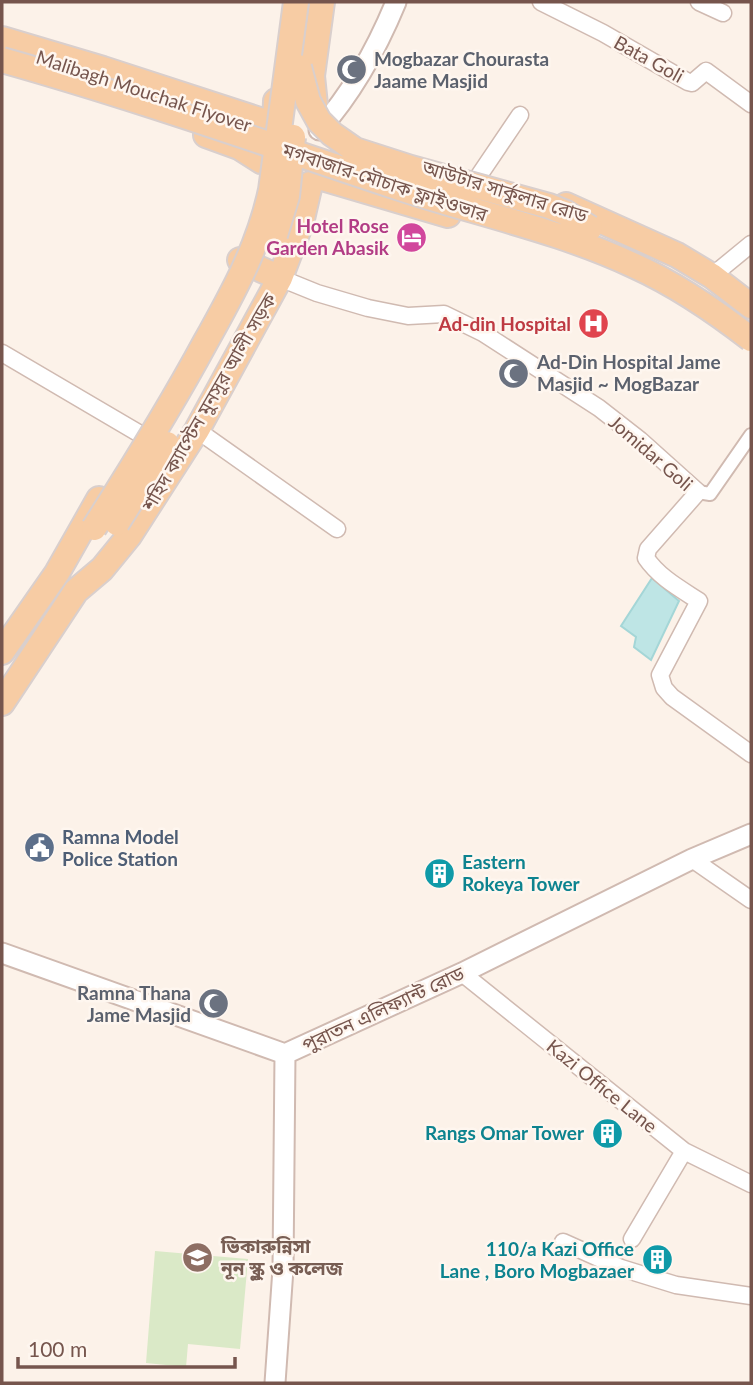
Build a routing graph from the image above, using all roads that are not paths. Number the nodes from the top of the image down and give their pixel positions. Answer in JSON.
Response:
{"nodes":[{"id":1,"x":285,"y":2,"type":"edge"},
{"id":2,"x":296,"y":2,"type":"edge"},
{"id":3,"x":309,"y":2,"type":"edge"},
{"id":4,"x":322,"y":2,"type":"edge"},
{"id":5,"x":396,"y":2,"type":"edge"},
{"id":6,"x":541,"y":2,"type":"edge"},
{"id":7,"x":699,"y":2,"type":"edge"},
{"id":8,"x":723,"y":13,"type":"dead end"},
{"id":9,"x":2,"y":39,"type":"edge"},
{"id":10,"x":2,"y":47,"type":"edge"},
{"id":11,"x":2,"y":60,"type":"edge"},
{"id":12,"x":299,"y":66,"type":"junction"},
{"id":13,"x":2,"y":69,"type":"edge"},
{"id":14,"x":276,"y":99,"type":"junction"},
{"id":15,"x":751,"y":104,"type":"edge"},
{"id":16,"x":520,"y":115,"type":"dead end"},
{"id":17,"x":250,"y":118,"type":"junction"},
{"id":18,"x":275,"y":125,"type":"junction"},
{"id":19,"x":320,"y":131,"type":"junction"},
{"id":20,"x":263,"y":166,"type":"junction"},
{"id":21,"x":476,"y":180,"type":"junction"},
{"id":22,"x":315,"y":181,"type":"junction"},
{"id":23,"x":590,"y":228,"type":"junction"},
{"id":24,"x":751,"y":244,"type":"edge"},
{"id":25,"x":240,"y":260,"type":"junction"},
{"id":26,"x":712,"y":276,"type":"junction"},
{"id":27,"x":280,"y":278,"type":"junction"},
{"id":28,"x":751,"y":306,"type":"edge"},
{"id":29,"x":751,"y":320,"type":"edge"},
{"id":30,"x":751,"y":339,"type":"edge"},
{"id":31,"x":2,"y":352,"type":"edge"},
{"id":32,"x":751,"y":353,"type":"edge"},
{"id":33,"x":197,"y":430,"type":"junction"},
{"id":34,"x":140,"y":433,"type":"junction"},
{"id":35,"x":751,"y":435,"type":"edge"},
{"id":36,"x":698,"y":492,"type":"junction"},
{"id":37,"x":337,"y":530,"type":"dead end"},
{"id":38,"x":101,"y":532,"type":"junction"},
{"id":39,"x":57,"y":573,"type":"junction"},
{"id":40,"x":76,"y":591,"type":"junction"},
{"id":41,"x":2,"y":652,"type":"edge"},
{"id":42,"x":2,"y":703,"type":"edge"},
{"id":43,"x":751,"y":754,"type":"edge"},
{"id":44,"x":751,"y":834,"type":"edge"},
{"id":45,"x":692,"y":859,"type":"junction"},
{"id":46,"x":751,"y":901,"type":"edge"},
{"id":47,"x":2,"y":953,"type":"edge"},
{"id":48,"x":462,"y":973,"type":"junction"},
{"id":49,"x":285,"y":1055,"type":"junction"},
{"id":50,"x":684,"y":1151,"type":"junction"},
{"id":51,"x":751,"y":1184,"type":"edge"},
{"id":52,"x":632,"y":1239,"type":"dead end"},
{"id":53,"x":563,"y":1242,"type":"dead end"},
{"id":54,"x":751,"y":1296,"type":"edge"},
{"id":55,"x":275,"y":1383,"type":"edge"}],
"edges":[{"from":1,"to":14,"type":"main road"},
{"from":2,"to":38,"type":"main road","bridge":true},
{"from":3,"to":12,"type":"main road"},
{"from":4,"to":19,"type":"main road"},
{"from":5,"to":19,"type":"street"},
{"from":6,"to":15,"type":"street","name":"Bata Goli"},
{"from":7,"to":8,"type":"street"},
{"from":9,"to":17,"type":"main road"},
{"from":10,"to":23,"type":"main road","name":"Malibagh Mouchak Flyover","bridge":true},
{"from":11,"to":30,"type":"main road","name":"মগবাজার-মৌচাক ফ্লাইওভার","bridge":true},
{"from":12,"to":23,"type":"main road","bridge":true},
{"from":12,"to":38,"type":"main road","bridge":true},
{"from":13,"to":20,"type":"main road"},
{"from":14,"to":17,"type":"main road"},
{"from":14,"to":18,"type":"main road"},
{"from":16,"to":21,"type":"street"},
{"from":17,"to":18,"type":"main road"},
{"from":18,"to":19,"type":"main road"},
{"from":18,"to":20,"type":"main road"},
{"from":19,"to":21,"type":"main road","name":"আউটার সার্কুলার রোড"},
{"from":19,"to":22,"type":"main road"},
{"from":20,"to":22,"type":"main road"},
{"from":20,"to":25,"type":"main road"},
{"from":21,"to":26,"type":"main road","name":"আউটার সার্কুলার রোড"},
{"from":22,"to":27,"type":"main road","name":"শহিদ ক্যাপ্টেন মুনসুর আলী সড়ক"},
{"from":22,"to":32,"type":"main road"},
{"from":23,"to":29,"type":"main road","name":"Malibagh Mouchak Flyover"},
{"from":24,"to":26,"type":"street"},
{"from":25,"to":27,"type":"main road"},
{"from":25,"to":34,"type":"main road"},
{"from":26,"to":28,"type":"main road","name":"আউটার সার্কুলার রোড"},
{"from":27,"to":33,"type":"main road","name":"শহিদ ক্যাপ্টেন মুনসুর আলী সড়ক"},
{"from":27,"to":36,"type":"street","name":"Jomidar Goli"},
{"from":31,"to":34,"type":"street"},
{"from":33,"to":37,"type":"street"},
{"from":33,"to":40,"type":"main road","name":"শহিদ ক্যাপ্টেন মুনসুর আলী সড়ক"},
{"from":34,"to":39,"type":"main road"},
{"from":35,"to":36,"type":"street"},
{"from":36,"to":43,"type":"street","name":"Jomidar Goli"},
{"from":38,"to":39,"type":"main road"},
{"from":38,"to":40,"type":"main road"},
{"from":39,"to":41,"type":"main road"},
{"from":40,"to":42,"type":"main road","name":"শহিদ ক্যাপ্টেন মুনসুর আলী সড়ক"},
{"from":44,"to":45,"type":"street","name":"পুরাতন এলিফ্যান্ট রোড"},
{"from":45,"to":46,"type":"street"},
{"from":45,"to":48,"type":"street","name":"পুরাতন এলিফ্যান্ট রোড"},
{"from":47,"to":49,"type":"street","name":"পুরাতন এলিফ্যান্ট রোড"},
{"from":48,"to":49,"type":"street","name":"পুরাতন এলিফ্যান্ট রোড"},
{"from":48,"to":50,"type":"street","name":"Kazi Office Lane"},
{"from":49,"to":55,"type":"street"},
{"from":50,"to":51,"type":"street","name":"Kazi Office Lane"},
{"from":50,"to":52,"type":"street"},
{"from":53,"to":54,"type":"street"}]}
